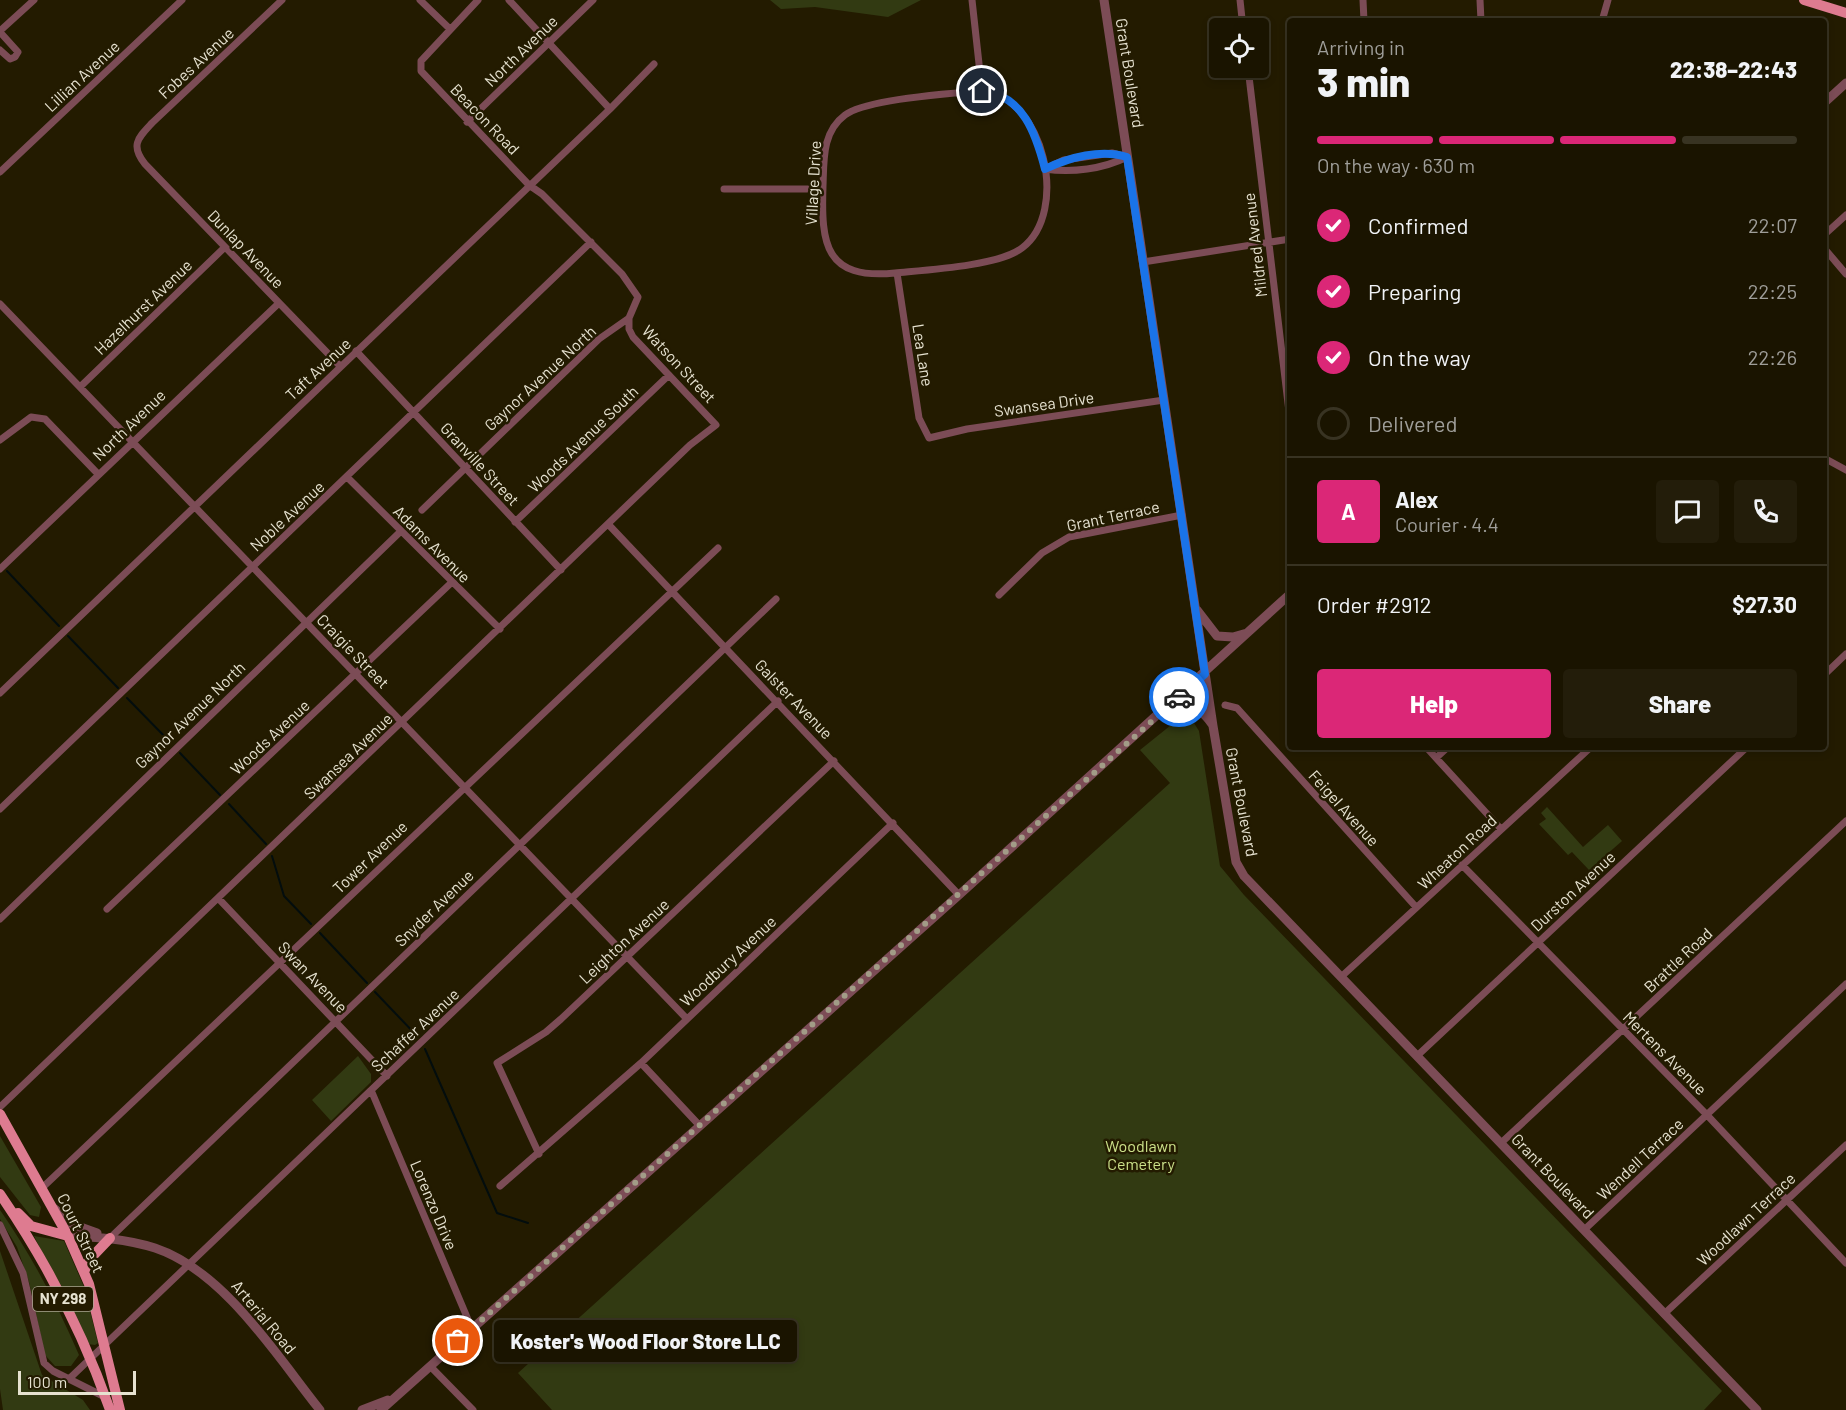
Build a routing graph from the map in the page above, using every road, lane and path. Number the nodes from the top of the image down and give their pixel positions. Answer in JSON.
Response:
{"nodes":[{"id":1,"x":34,"y":0,"type":"edge"},
{"id":2,"x":182,"y":0,"type":"edge"},
{"id":3,"x":282,"y":0,"type":"edge"},
{"id":4,"x":420,"y":0,"type":"edge"},
{"id":5,"x":478,"y":0,"type":"edge"},
{"id":6,"x":509,"y":0,"type":"edge"},
{"id":7,"x":593,"y":0,"type":"edge"},
{"id":8,"x":972,"y":0,"type":"edge"},
{"id":9,"x":1104,"y":0,"type":"edge"},
{"id":10,"x":1240,"y":0,"type":"edge"},
{"id":11,"x":1363,"y":0,"type":"edge"},
{"id":12,"x":1480,"y":0,"type":"edge"},
{"id":13,"x":1608,"y":0,"type":"edge"},
{"id":14,"x":1804,"y":0,"type":"edge"},
{"id":15,"x":1846,"y":13,"type":"edge"},
{"id":16,"x":1242,"y":18,"type":"edge"},
{"id":17,"x":1364,"y":18,"type":"edge"},
{"id":18,"x":1481,"y":18,"type":"edge"},
{"id":19,"x":1603,"y":18,"type":"edge"},
{"id":20,"x":450,"y":29,"type":"junction"},
{"id":21,"x":1,"y":31,"type":"edge"},
{"id":22,"x":549,"y":43,"type":"junction"},
{"id":23,"x":0,"y":50,"type":"edge"},
{"id":24,"x":654,"y":64,"type":"dead end"},
{"id":25,"x":1249,"y":78,"type":"edge"},
{"id":26,"x":1846,"y":83,"type":"edge"},
{"id":27,"x":982,"y":91,"type":"junction"},
{"id":28,"x":1827,"y":101,"type":"edge"},
{"id":29,"x":610,"y":109,"type":"junction"},
{"id":30,"x":467,"y":122,"type":"junction"},
{"id":31,"x":135,"y":149,"type":"joint"},
{"id":32,"x":1127,"y":157,"type":"junction"},
{"id":33,"x":1045,"y":169,"type":"junction"},
{"id":34,"x":0,"y":172,"type":"edge"},
{"id":35,"x":529,"y":185,"type":"junction"},
{"id":36,"x":724,"y":189,"type":"dead end"},
{"id":37,"x":823,"y":189,"type":"junction"},
{"id":38,"x":1846,"y":215,"type":"edge"},
{"id":39,"x":1827,"y":232,"type":"edge"},
{"id":40,"x":1287,"y":239,"type":"edge"},
{"id":41,"x":591,"y":242,"type":"junction"},
{"id":42,"x":1269,"y":242,"type":"junction"},
{"id":43,"x":225,"y":247,"type":"junction"},
{"id":44,"x":1827,"y":252,"type":"edge"},
{"id":45,"x":1143,"y":262,"type":"junction"},
{"id":46,"x":897,"y":273,"type":"junction"},
{"id":47,"x":1846,"y":274,"type":"edge"},
{"id":48,"x":279,"y":303,"type":"junction"},
{"id":49,"x":0,"y":304,"type":"edge"},
{"id":50,"x":629,"y":318,"type":"junction"},
{"id":51,"x":356,"y":351,"type":"junction"},
{"id":52,"x":340,"y":366,"type":"junction"},
{"id":53,"x":669,"y":375,"type":"junction"},
{"id":54,"x":80,"y":387,"type":"junction"},
{"id":55,"x":1287,"y":395,"type":"edge"},
{"id":56,"x":1164,"y":400,"type":"junction"},
{"id":57,"x":414,"y":414,"type":"junction"},
{"id":58,"x":716,"y":425,"type":"joint"},
{"id":59,"x":929,"y":438,"type":"joint"},
{"id":60,"x":0,"y":440,"type":"edge"},
{"id":61,"x":130,"y":442,"type":"junction"},
{"id":62,"x":1827,"y":460,"type":"edge"},
{"id":63,"x":465,"y":468,"type":"junction"},
{"id":64,"x":1846,"y":470,"type":"edge"},
{"id":65,"x":98,"y":474,"type":"junction"},
{"id":66,"x":347,"y":477,"type":"junction"},
{"id":67,"x":193,"y":506,"type":"junction"},
{"id":68,"x":422,"y":510,"type":"dead end"},
{"id":69,"x":1182,"y":515,"type":"junction"},
{"id":70,"x":515,"y":522,"type":"junction"},
{"id":71,"x":608,"y":524,"type":"junction"},
{"id":72,"x":400,"y":532,"type":"junction"},
{"id":73,"x":718,"y":548,"type":"dead end"},
{"id":74,"x":252,"y":567,"type":"junction"},
{"id":75,"x":0,"y":569,"type":"edge"},
{"id":76,"x":561,"y":570,"type":"junction"},
{"id":77,"x":451,"y":583,"type":"junction"},
{"id":78,"x":670,"y":591,"type":"junction"},
{"id":79,"x":999,"y":595,"type":"dead end"},
{"id":80,"x":776,"y":599,"type":"dead end"},
{"id":81,"x":1287,"y":600,"type":"edge"},
{"id":82,"x":1195,"y":608,"type":"junction"},
{"id":83,"x":306,"y":623,"type":"junction"},
{"id":84,"x":500,"y":629,"type":"junction"},
{"id":85,"x":1249,"y":632,"type":"junction"},
{"id":86,"x":725,"y":647,"type":"junction"},
{"id":87,"x":1846,"y":654,"type":"edge"},
{"id":88,"x":1827,"y":672,"type":"edge"},
{"id":89,"x":356,"y":674,"type":"junction"},
{"id":90,"x":1205,"y":674,"type":"junction"},
{"id":91,"x":0,"y":693,"type":"edge"},
{"id":92,"x":778,"y":701,"type":"junction"},
{"id":93,"x":1225,"y":705,"type":"dead end"},
{"id":94,"x":1153,"y":720,"type":"junction"},
{"id":95,"x":403,"y":722,"type":"junction"},
{"id":96,"x":1212,"y":726,"type":"junction"},
{"id":97,"x":1429,"y":750,"type":"edge"},
{"id":98,"x":1445,"y":750,"type":"edge"},
{"id":99,"x":1588,"y":750,"type":"edge"},
{"id":100,"x":1744,"y":750,"type":"edge"},
{"id":101,"x":1437,"y":758,"type":"junction"},
{"id":102,"x":834,"y":761,"type":"junction"},
{"id":103,"x":464,"y":787,"type":"junction"},
{"id":104,"x":0,"y":809,"type":"edge"},
{"id":105,"x":1846,"y":821,"type":"edge"},
{"id":106,"x":893,"y":823,"type":"junction"},
{"id":107,"x":1501,"y":829,"type":"junction"},
{"id":108,"x":519,"y":846,"type":"junction"},
{"id":109,"x":1462,"y":865,"type":"junction"},
{"id":110,"x":959,"y":895,"type":"junction"},
{"id":111,"x":218,"y":898,"type":"junction"},
{"id":112,"x":572,"y":899,"type":"junction"},
{"id":113,"x":1416,"y":908,"type":"junction"},
{"id":114,"x":107,"y":909,"type":"dead end"},
{"id":115,"x":0,"y":919,"type":"edge"},
{"id":116,"x":1538,"y":942,"type":"junction"},
{"id":117,"x":628,"y":956,"type":"junction"},
{"id":118,"x":280,"y":963,"type":"junction"},
{"id":119,"x":1341,"y":977,"type":"junction"},
{"id":120,"x":1846,"y":984,"type":"edge"},
{"id":121,"x":686,"y":1018,"type":"junction"},
{"id":122,"x":336,"y":1020,"type":"junction"},
{"id":123,"x":1622,"y":1031,"type":"junction"},
{"id":124,"x":1417,"y":1056,"type":"junction"},
{"id":125,"x":641,"y":1063,"type":"junction"},
{"id":126,"x":387,"y":1076,"type":"junction"},
{"id":127,"x":371,"y":1090,"type":"junction"},
{"id":128,"x":0,"y":1107,"type":"edge"},
{"id":129,"x":0,"y":1114,"type":"edge"},
{"id":130,"x":1707,"y":1114,"type":"junction"},
{"id":131,"x":700,"y":1126,"type":"junction"},
{"id":132,"x":1502,"y":1143,"type":"junction"},
{"id":133,"x":1846,"y":1144,"type":"edge"},
{"id":134,"x":539,"y":1154,"type":"junction"},
{"id":135,"x":500,"y":1186,"type":"dead end"},
{"id":136,"x":42,"y":1188,"type":"junction"},
{"id":137,"x":0,"y":1194,"type":"edge"},
{"id":138,"x":1787,"y":1199,"type":"junction"},
{"id":139,"x":54,"y":1209,"type":"junction"},
{"id":140,"x":0,"y":1225,"type":"edge"},
{"id":141,"x":36,"y":1228,"type":"junction"},
{"id":142,"x":1584,"y":1230,"type":"junction"},
{"id":143,"x":68,"y":1236,"type":"junction"},
{"id":144,"x":110,"y":1238,"type":"junction"},
{"id":145,"x":1846,"y":1263,"type":"edge"},
{"id":146,"x":189,"y":1265,"type":"junction"},
{"id":147,"x":84,"y":1272,"type":"junction"},
{"id":148,"x":1664,"y":1314,"type":"junction"},
{"id":149,"x":472,"y":1329,"type":"junction"},
{"id":150,"x":105,"y":1343,"type":"junction"},
{"id":151,"x":90,"y":1358,"type":"junction"},
{"id":152,"x":430,"y":1366,"type":"junction"},
{"id":153,"x":70,"y":1378,"type":"junction"},
{"id":154,"x":105,"y":1397,"type":"junction"},
{"id":155,"x":396,"y":1397,"type":"junction"},
{"id":156,"x":110,"y":1410,"type":"edge"},
{"id":157,"x":120,"y":1410,"type":"edge"},
{"id":158,"x":320,"y":1410,"type":"edge"},
{"id":159,"x":362,"y":1410,"type":"edge"},
{"id":160,"x":381,"y":1410,"type":"edge"},
{"id":161,"x":473,"y":1410,"type":"edge"},
{"id":162,"x":1757,"y":1410,"type":"edge"}],
"edges":[{"from":1,"to":21,"type":"street"},
{"from":2,"to":34,"type":"street","name":"Lillian Avenue"},
{"from":3,"to":31,"type":"street","name":"Fobes Avenue"},
{"from":4,"to":20,"type":"street"},
{"from":5,"to":20,"type":"street"},
{"from":6,"to":22,"type":"street"},
{"from":7,"to":22,"type":"street","name":"North Avenue"},
{"from":8,"to":27,"type":"street"},
{"from":9,"to":32,"type":"street","name":"Grant Boulevard"},
{"from":10,"to":16,"type":"street"},
{"from":11,"to":17,"type":"street"},
{"from":12,"to":18,"type":"street"},
{"from":13,"to":19,"type":"street"},
{"from":14,"to":15,"type":"main road"},
{"from":20,"to":30,"type":"street","name":"Beacon Road"},
{"from":21,"to":23,"type":"street"},
{"from":22,"to":29,"type":"street"},
{"from":22,"to":30,"type":"street","name":"North Avenue"},
{"from":24,"to":29,"type":"street","name":"Taft Avenue"},
{"from":25,"to":42,"type":"street","name":"Mildred Avenue"},
{"from":26,"to":28,"type":"street"},
{"from":27,"to":33,"type":"street","name":"Village Drive"},
{"from":27,"to":37,"type":"street","name":"Village Drive"},
{"from":29,"to":35,"type":"street","name":"Taft Avenue"},
{"from":30,"to":35,"type":"street","name":"Beacon Road"},
{"from":31,"to":43,"type":"street","name":"Dunlap Avenue"},
{"from":32,"to":33,"type":"street"},
{"from":32,"to":33,"type":"street"},
{"from":32,"to":45,"type":"street","name":"Grant Boulevard"},
{"from":33,"to":46,"type":"street","name":"Village Drive"},
{"from":35,"to":41,"type":"street","name":"Beacon Road"},
{"from":35,"to":51,"type":"street","name":"Taft Avenue"},
{"from":36,"to":37,"type":"street"},
{"from":37,"to":46,"type":"street","name":"Village Drive"},
{"from":38,"to":39,"type":"street"},
{"from":40,"to":42,"type":"street"},
{"from":41,"to":50,"type":"street","name":"Beacon Road"},
{"from":41,"to":57,"type":"street","name":"Noble Avenue"},
{"from":42,"to":45,"type":"street"},
{"from":42,"to":55,"type":"street","name":"Mildred Avenue"},
{"from":43,"to":48,"type":"street","name":"Dunlap Avenue"},
{"from":43,"to":54,"type":"street","name":"Hazelhurst Avenue"},
{"from":44,"to":47,"type":"street"},
{"from":45,"to":56,"type":"street","name":"Grant Boulevard"},
{"from":46,"to":59,"type":"street","name":"Lea Lane"},
{"from":48,"to":52,"type":"street","name":"Dunlap Avenue"},
{"from":48,"to":61,"type":"street","name":"North Avenue"},
{"from":49,"to":54,"type":"street","name":"Craigie Street"},
{"from":50,"to":53,"type":"street","name":"Watson Street"},
{"from":50,"to":63,"type":"street","name":"Gaynor Avenue North"},
{"from":51,"to":52,"type":"street","name":"Taft Avenue"},
{"from":51,"to":57,"type":"street","name":"Granville Street"},
{"from":52,"to":67,"type":"street","name":"Taft Avenue"},
{"from":53,"to":58,"type":"street","name":"Watson Street"},
{"from":53,"to":70,"type":"street","name":"Woods Avenue South"},
{"from":54,"to":61,"type":"street","name":"Craigie Street"},
{"from":56,"to":59,"type":"street","name":"Swansea Drive"},
{"from":56,"to":69,"type":"street","name":"Grant Boulevard"},
{"from":57,"to":63,"type":"street","name":"Granville Street"},
{"from":57,"to":66,"type":"street","name":"Noble Avenue"},
{"from":58,"to":71,"type":"street","name":"Swansea Avenue"},
{"from":60,"to":65,"type":"street"},
{"from":61,"to":65,"type":"street","name":"North Avenue"},
{"from":61,"to":67,"type":"street","name":"Craigie Street"},
{"from":62,"to":64,"type":"street"},
{"from":63,"to":68,"type":"street","name":"Gaynor Avenue North"},
{"from":63,"to":70,"type":"street","name":"Granville Street"},
{"from":65,"to":75,"type":"street","name":"North Avenue"},
{"from":66,"to":72,"type":"street","name":"Adams Avenue"},
{"from":66,"to":74,"type":"street","name":"Noble Avenue"},
{"from":67,"to":74,"type":"street","name":"Craigie Street"},
{"from":67,"to":91,"type":"street","name":"Taft Avenue"},
{"from":69,"to":79,"type":"street","name":"Grant Terrace"},
{"from":69,"to":82,"type":"street","name":"Grant Boulevard"},
{"from":70,"to":76,"type":"street","name":"Granville Street"},
{"from":71,"to":76,"type":"street","name":"Swansea Avenue"},
{"from":71,"to":78,"type":"street","name":"Galster Avenue"},
{"from":72,"to":77,"type":"street","name":"Adams Avenue"},
{"from":72,"to":83,"type":"street","name":"Gaynor Avenue North"},
{"from":73,"to":78,"type":"street","name":"Tower Avenue"},
{"from":74,"to":83,"type":"street","name":"Craigie Street"},
{"from":74,"to":104,"type":"street","name":"Noble Avenue"},
{"from":76,"to":84,"type":"street","name":"Swansea Avenue"},
{"from":77,"to":84,"type":"street","name":"Adams Avenue"},
{"from":77,"to":89,"type":"street","name":"Woods Avenue"},
{"from":78,"to":86,"type":"street","name":"Galster Avenue"},
{"from":78,"to":103,"type":"street","name":"Tower Avenue"},
{"from":80,"to":86,"type":"street","name":"Snyder Avenue"},
{"from":81,"to":85,"type":"street"},
{"from":82,"to":85,"type":"street"},
{"from":82,"to":90,"type":"street","name":"Grant Boulevard"},
{"from":83,"to":89,"type":"street","name":"Craigie Street"},
{"from":83,"to":115,"type":"street","name":"Gaynor Avenue North"},
{"from":84,"to":95,"type":"street","name":"Swansea Avenue"},
{"from":85,"to":90,"type":"street"},
{"from":86,"to":92,"type":"street","name":"Galster Avenue"},
{"from":86,"to":108,"type":"street","name":"Snyder Avenue"},
{"from":87,"to":88,"type":"street"},
{"from":89,"to":95,"type":"street","name":"Craigie Street"},
{"from":89,"to":114,"type":"street","name":"Woods Avenue"},
{"from":90,"to":94,"type":"street"},
{"from":90,"to":96,"type":"street","name":"Grant Boulevard"},
{"from":92,"to":102,"type":"street","name":"Galster Avenue"},
{"from":92,"to":112,"type":"street","name":"Schaffer Avenue"},
{"from":93,"to":113,"type":"street","name":"Feigel Avenue"},
{"from":94,"to":96,"type":"street"},
{"from":94,"to":110,"type":"street"},
{"from":95,"to":103,"type":"street","name":"Craigie Street"},
{"from":95,"to":111,"type":"street","name":"Swansea Avenue"},
{"from":96,"to":119,"type":"street","name":"Grant Boulevard"},
{"from":97,"to":101,"type":"street"},
{"from":98,"to":101,"type":"street"},
{"from":99,"to":107,"type":"street","name":"Wheaton Road"},
{"from":100,"to":116,"type":"street","name":"Durston Avenue"},
{"from":101,"to":107,"type":"street"},
{"from":102,"to":106,"type":"street","name":"Galster Avenue"},
{"from":102,"to":117,"type":"street","name":"Leighton Avenue"},
{"from":103,"to":108,"type":"street","name":"Craigie Street"},
{"from":103,"to":118,"type":"street","name":"Tower Avenue"},
{"from":105,"to":123,"type":"street","name":"Brattle Road"},
{"from":106,"to":110,"type":"street","name":"Galster Avenue"},
{"from":106,"to":121,"type":"street","name":"Woodbury Avenue"},
{"from":107,"to":109,"type":"street","name":"Wheaton Road"},
{"from":108,"to":112,"type":"street","name":"Craigie Street"},
{"from":108,"to":122,"type":"street","name":"Snyder Avenue"},
{"from":109,"to":113,"type":"street","name":"Wheaton Road"},
{"from":109,"to":116,"type":"street","name":"Mertens Avenue"},
{"from":110,"to":131,"type":"street"},
{"from":111,"to":118,"type":"street","name":"Swan Avenue"},
{"from":111,"to":128,"type":"street","name":"Swansea Avenue"},
{"from":112,"to":117,"type":"street","name":"Craigie Street"},
{"from":112,"to":126,"type":"street","name":"Schaffer Avenue"},
{"from":113,"to":119,"type":"street","name":"Wheaton Road"},
{"from":116,"to":123,"type":"street","name":"Mertens Avenue"},
{"from":116,"to":124,"type":"street","name":"Durston Avenue"},
{"from":117,"to":121,"type":"street","name":"Craigie Street"},
{"from":117,"to":134,"type":"street","name":"Leighton Avenue"},
{"from":118,"to":122,"type":"street","name":"Swan Avenue"},
{"from":118,"to":136,"type":"street","name":"Tower Avenue"},
{"from":119,"to":124,"type":"street","name":"Grant Boulevard"},
{"from":120,"to":130,"type":"street","name":"Wendell Terrace"},
{"from":121,"to":125,"type":"street","name":"Woodbury Avenue"},
{"from":122,"to":126,"type":"street","name":"Swan Avenue"},
{"from":122,"to":144,"type":"street","name":"Snyder Avenue"},
{"from":123,"to":130,"type":"street","name":"Mertens Avenue"},
{"from":123,"to":132,"type":"street","name":"Brattle Road"},
{"from":124,"to":132,"type":"street","name":"Grant Boulevard"},
{"from":125,"to":131,"type":"street"},
{"from":125,"to":134,"type":"street","name":"Woodbury Avenue"},
{"from":126,"to":127,"type":"street","name":"Schaffer Avenue"},
{"from":127,"to":146,"type":"street","name":"Schaffer Avenue"},
{"from":127,"to":149,"type":"street","name":"Lorenzo Drive"},
{"from":129,"to":136,"type":"main road","name":"Court Street","number":"NY 298"},
{"from":130,"to":138,"type":"street","name":"Mertens Avenue"},
{"from":130,"to":142,"type":"street","name":"Wendell Terrace"},
{"from":131,"to":149,"type":"street"},
{"from":132,"to":142,"type":"street","name":"Grant Boulevard"},
{"from":133,"to":138,"type":"street","name":"Woodlawn Terrace"},
{"from":134,"to":135,"type":"street","name":"Woodbury Avenue"},
{"from":136,"to":139,"type":"main road","name":"Court Street","number":"NY 298"},
{"from":137,"to":141,"type":"main road"},
{"from":137,"to":151,"type":"main road","number":"NY 298"},
{"from":138,"to":145,"type":"street","name":"Mertens Avenue"},
{"from":138,"to":148,"type":"street","name":"Woodlawn Terrace"},
{"from":139,"to":141,"type":"main road"},
{"from":139,"to":143,"type":"main road","name":"Court Street","number":"NY 298"},
{"from":139,"to":144,"type":"street"},
{"from":140,"to":153,"type":"street"},
{"from":141,"to":143,"type":"main road"},
{"from":142,"to":148,"type":"street","name":"Grant Boulevard"},
{"from":143,"to":144,"type":"street","name":"Arterial Road"},
{"from":143,"to":147,"type":"main road","name":"Court Street","number":"NY 298"},
{"from":144,"to":146,"type":"street","name":"Arterial Road"},
{"from":144,"to":147,"type":"main road"},
{"from":146,"to":150,"type":"street","name":"Schaffer Avenue"},
{"from":146,"to":158,"type":"street","name":"Arterial Road"},
{"from":147,"to":150,"type":"main road","name":"Court Street","number":"NY 298"},
{"from":148,"to":162,"type":"street","name":"Grant Boulevard"},
{"from":149,"to":152,"type":"street"},
{"from":150,"to":151,"type":"street","name":"Schaffer Avenue"},
{"from":150,"to":157,"type":"main road","name":"Court Street","number":"NY 298"},
{"from":151,"to":153,"type":"street","name":"Schaffer Avenue"},
{"from":151,"to":154,"type":"main road","number":"NY 298"},
{"from":152,"to":155,"type":"street"},
{"from":152,"to":161,"type":"street"},
{"from":153,"to":154,"type":"street"},
{"from":154,"to":156,"type":"main road","number":"NY 298"},
{"from":155,"to":159,"type":"street"},
{"from":155,"to":160,"type":"street"}]}
